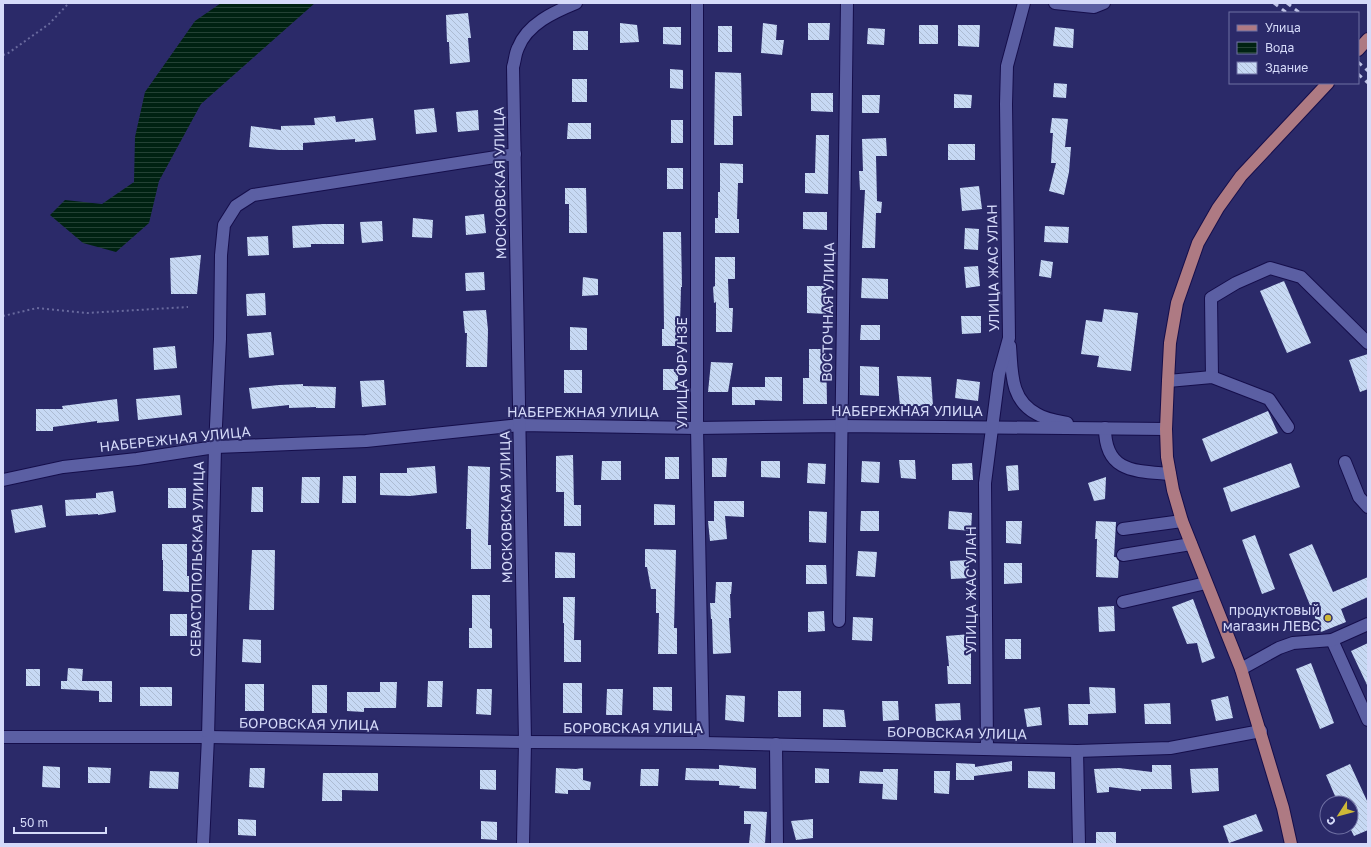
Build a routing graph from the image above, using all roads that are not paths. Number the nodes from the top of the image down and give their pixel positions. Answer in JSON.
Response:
{"nodes":[{"id":1,"x":576,"y":3,"type":"edge"},
{"id":2,"x":697,"y":3,"type":"edge"},
{"id":3,"x":847,"y":3,"type":"edge"},
{"id":4,"x":1024,"y":3,"type":"edge"},
{"id":5,"x":1055,"y":3,"type":"edge"},
{"id":6,"x":1104,"y":3,"type":"edge"},
{"id":7,"x":1368,"y":39,"type":"edge"},
{"id":8,"x":1359,"y":49,"type":"edge"},
{"id":9,"x":1327,"y":84,"type":"edge"},
{"id":10,"x":515,"y":154,"type":"junction"},
{"id":11,"x":1009,"y":338,"type":"junction"},
{"id":12,"x":1368,"y":343,"type":"edge"},
{"id":13,"x":1212,"y":377,"type":"junction"},
{"id":14,"x":1168,"y":381,"type":"junction"},
{"id":15,"x":520,"y":425,"type":"junction"},
{"id":16,"x":842,"y":426,"type":"junction"},
{"id":17,"x":992,"y":426,"type":"junction"},
{"id":18,"x":1288,"y":427,"type":"dead end"},
{"id":19,"x":697,"y":428,"type":"junction"},
{"id":20,"x":1082,"y":428,"type":"junction"},
{"id":21,"x":1105,"y":428,"type":"junction"},
{"id":22,"x":1166,"y":429,"type":"junction"},
{"id":23,"x":215,"y":447,"type":"junction"},
{"id":24,"x":1345,"y":462,"type":"dead end"},
{"id":25,"x":1170,"y":474,"type":"junction"},
{"id":26,"x":3,"y":480,"type":"edge"},
{"id":27,"x":1368,"y":507,"type":"edge"},
{"id":28,"x":1182,"y":521,"type":"junction"},
{"id":29,"x":1123,"y":529,"type":"dead end"},
{"id":30,"x":1191,"y":544,"type":"junction"},
{"id":31,"x":1123,"y":555,"type":"dead end"},
{"id":32,"x":1206,"y":583,"type":"junction"},
{"id":33,"x":1123,"y":602,"type":"dead end"},
{"id":34,"x":839,"y":621,"type":"dead end"},
{"id":35,"x":1368,"y":624,"type":"edge"},
{"id":36,"x":1332,"y":640,"type":"junction"},
{"id":37,"x":1241,"y":669,"type":"junction"},
{"id":38,"x":1368,"y":720,"type":"edge"},
{"id":39,"x":1261,"y":731,"type":"junction"},
{"id":40,"x":3,"y":737,"type":"edge"},
{"id":41,"x":208,"y":737,"type":"junction"},
{"id":42,"x":525,"y":742,"type":"junction"},
{"id":43,"x":703,"y":743,"type":"junction"},
{"id":44,"x":776,"y":744,"type":"junction"},
{"id":45,"x":987,"y":749,"type":"junction"},
{"id":46,"x":1078,"y":751,"type":"junction"},
{"id":47,"x":203,"y":844,"type":"edge"},
{"id":48,"x":523,"y":844,"type":"edge"},
{"id":49,"x":778,"y":844,"type":"edge"},
{"id":50,"x":1078,"y":844,"type":"edge"},
{"id":51,"x":1290,"y":844,"type":"edge"}],
"edges":[{"from":1,"to":10,"type":"street","name":"МОСКОВСКАЯ УЛИЦА"},
{"from":2,"to":19,"type":"street","name":"УЛИЦА ФРУНЗЕ"},
{"from":3,"to":16,"type":"street","name":"ВОСТОЧНАЯ УЛИЦА"},
{"from":4,"to":11,"type":"street","name":"УЛИЦА ЖАС УЛАН"},
{"from":5,"to":6,"type":"street"},
{"from":7,"to":8,"type":"main road"},
{"from":9,"to":14,"type":"main road"},
{"from":10,"to":15,"type":"street","name":"МОСКОВСКАЯ УЛИЦА"},
{"from":10,"to":23,"type":"street","name":"СЕВАСТОПОЛЬСКАЯ УЛИЦА"},
{"from":11,"to":17,"type":"street","name":"УЛИЦА ЖАС УЛАН"},
{"from":11,"to":20,"type":"street"},
{"from":12,"to":13,"type":"street"},
{"from":13,"to":14,"type":"street"},
{"from":13,"to":18,"type":"street"},
{"from":14,"to":22,"type":"main road"},
{"from":15,"to":19,"type":"street","name":"НАБЕРЕЖНАЯ УЛИЦА"},
{"from":15,"to":23,"type":"street","name":"НАБЕРЕЖНАЯ УЛИЦА"},
{"from":15,"to":42,"type":"street","name":"МОСКОВСКАЯ УЛИЦА"},
{"from":16,"to":17,"type":"street","name":"НАБЕРЕЖНАЯ УЛИЦА"},
{"from":16,"to":19,"type":"street","name":"НАБЕРЕЖНАЯ УЛИЦА"},
{"from":16,"to":34,"type":"street","name":"ВОСТОЧНАЯ УЛИЦА"},
{"from":17,"to":20,"type":"street","name":"НАБЕРЕЖНАЯ УЛИЦА"},
{"from":17,"to":45,"type":"street","name":"УЛИЦА ЖАС УЛАН"},
{"from":19,"to":43,"type":"street","name":"УЛИЦА ФРУНЗЕ"},
{"from":20,"to":21,"type":"street","name":"НАБЕРЕЖНАЯ УЛИЦА"},
{"from":21,"to":22,"type":"street","name":"НАБЕРЕЖНАЯ УЛИЦА"},
{"from":21,"to":25,"type":"street"},
{"from":22,"to":25,"type":"main road"},
{"from":23,"to":26,"type":"street","name":"НАБЕРЕЖНАЯ УЛИЦА"},
{"from":23,"to":41,"type":"street","name":"СЕВАСТОПОЛЬСКАЯ УЛИЦА"},
{"from":24,"to":27,"type":"street"},
{"from":25,"to":28,"type":"main road"},
{"from":28,"to":29,"type":"street"},
{"from":28,"to":30,"type":"main road"},
{"from":30,"to":31,"type":"street"},
{"from":30,"to":32,"type":"main road"},
{"from":32,"to":33,"type":"street"},
{"from":32,"to":37,"type":"main road"},
{"from":35,"to":36,"type":"street"},
{"from":36,"to":37,"type":"street"},
{"from":36,"to":38,"type":"street"},
{"from":37,"to":39,"type":"main road"},
{"from":39,"to":46,"type":"street","name":"БОРОВСКАЯ УЛИЦА"},
{"from":39,"to":51,"type":"main road"},
{"from":40,"to":41,"type":"street","name":"БОРОВСКАЯ УЛИЦА"},
{"from":41,"to":42,"type":"street","name":"БОРОВСКАЯ УЛИЦА"},
{"from":41,"to":47,"type":"street","name":"СЕВАСТОПОЛЬСКАЯ УЛИЦА"},
{"from":42,"to":43,"type":"street","name":"БОРОВСКАЯ УЛИЦА"},
{"from":42,"to":48,"type":"street","name":"МОСКОВСКАЯ УЛИЦА"},
{"from":43,"to":44,"type":"street","name":"БОРОВСКАЯ УЛИЦА"},
{"from":44,"to":45,"type":"street","name":"БОРОВСКАЯ УЛИЦА"},
{"from":44,"to":49,"type":"street"},
{"from":45,"to":46,"type":"street","name":"БОРОВСКАЯ УЛИЦА"},
{"from":46,"to":50,"type":"street"}]}
